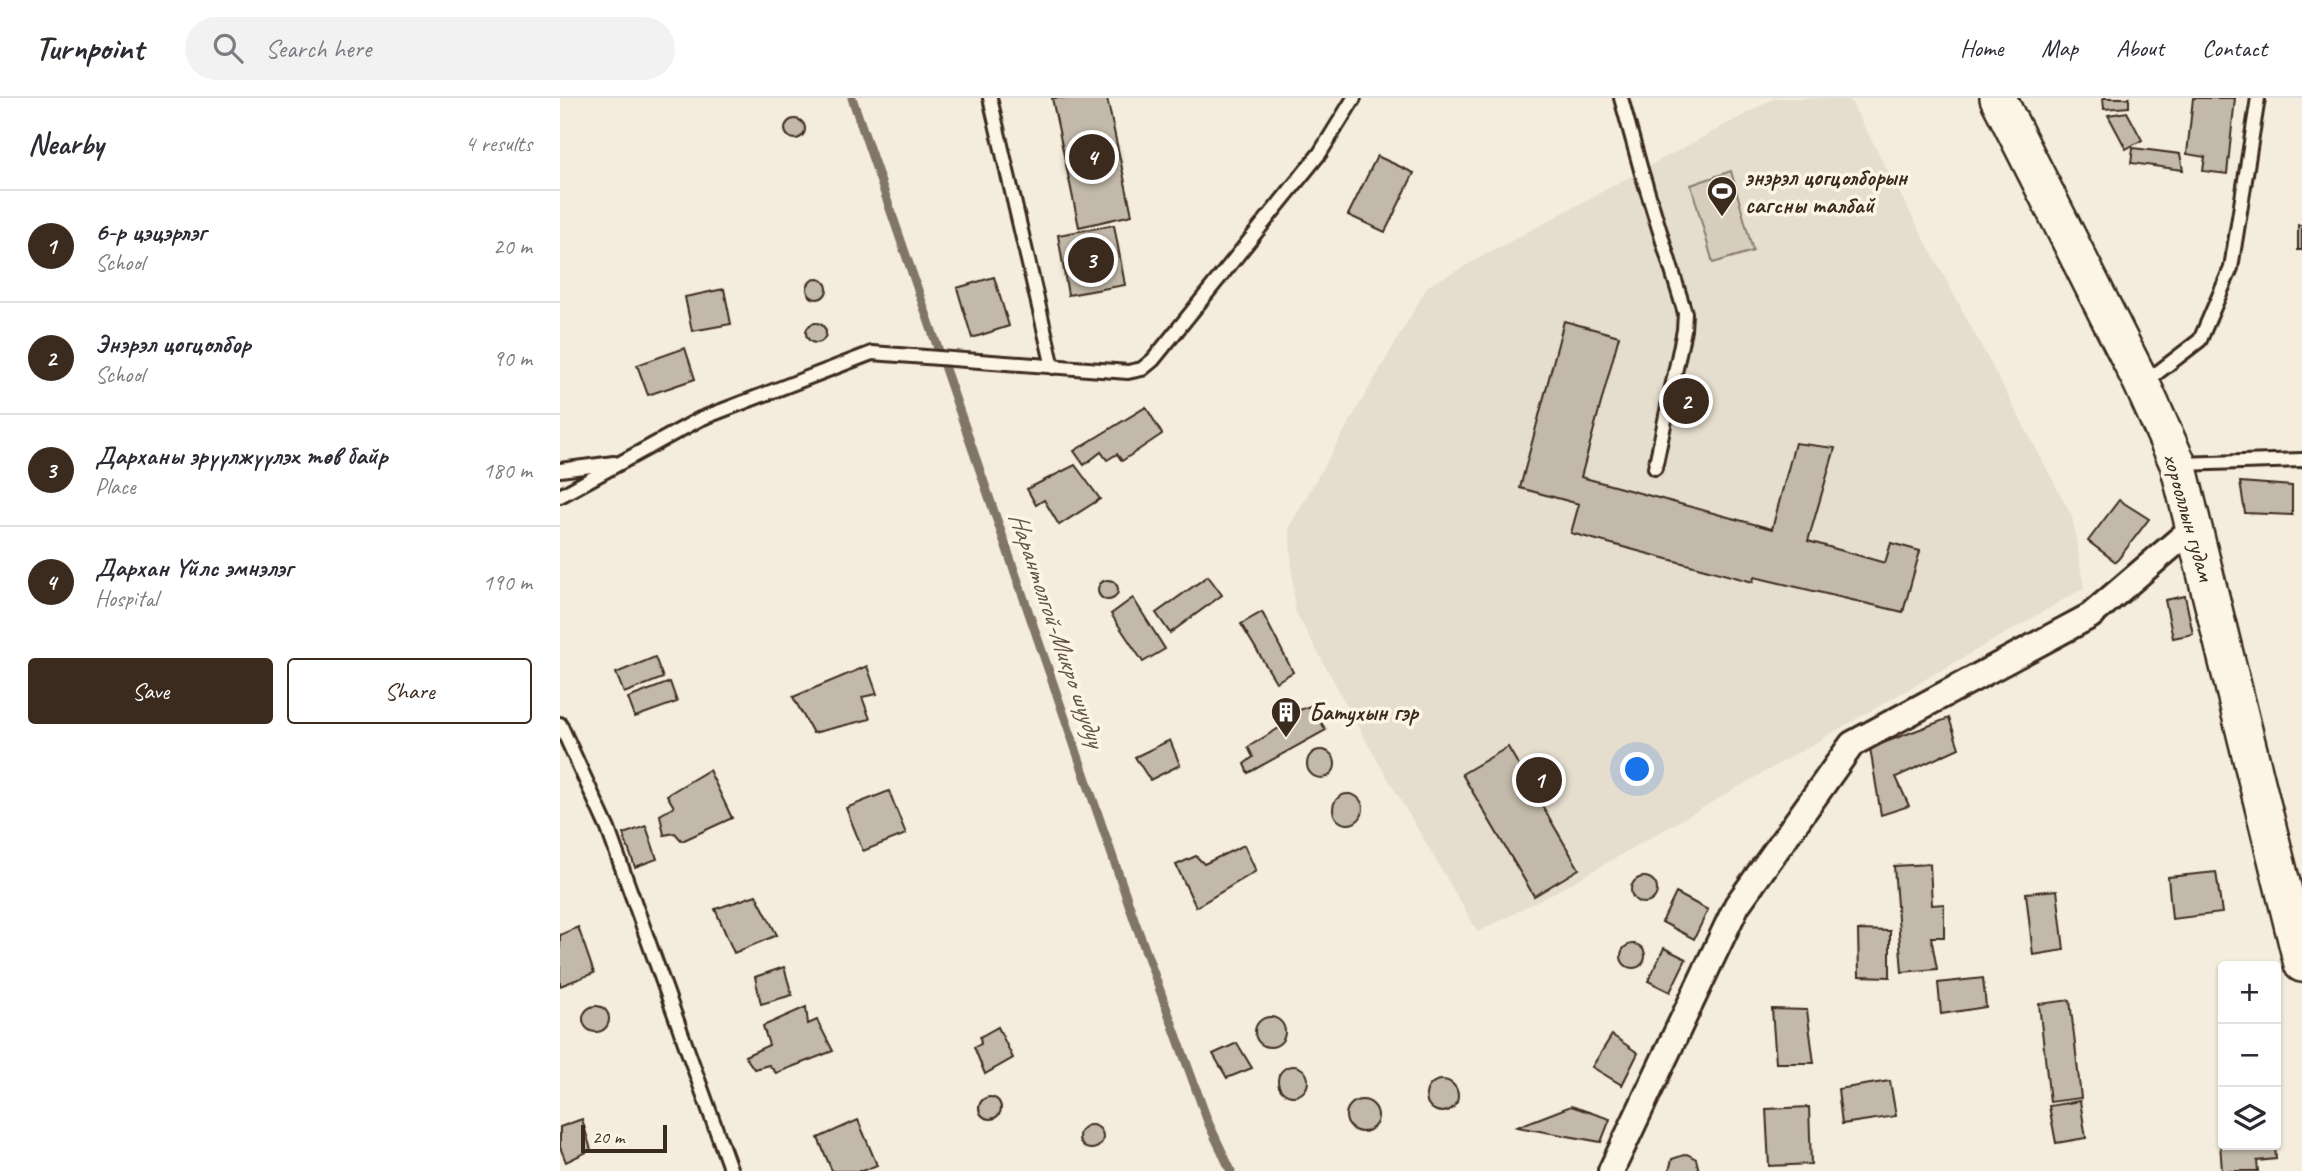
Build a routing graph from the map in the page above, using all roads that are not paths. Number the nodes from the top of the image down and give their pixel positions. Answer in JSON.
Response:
{"nodes":[{"id":1,"x":990,"y":98,"type":"edge"},
{"id":2,"x":1354,"y":98,"type":"edge"},
{"id":3,"x":1621,"y":98,"type":"edge"},
{"id":4,"x":1998,"y":98,"type":"edge"},
{"id":5,"x":2258,"y":98,"type":"edge"},
{"id":6,"x":1053,"y":367,"type":"junction"},
{"id":7,"x":2142,"y":384,"type":"junction"},
{"id":8,"x":2302,"y":460,"type":"edge"},
{"id":9,"x":621,"y":462,"type":"junction"},
{"id":10,"x":2178,"y":464,"type":"junction"},
{"id":11,"x":1655,"y":468,"type":"dead end"},
{"id":12,"x":560,"y":470,"type":"edge"},
{"id":13,"x":560,"y":496,"type":"edge"},
{"id":14,"x":2194,"y":527,"type":"junction"},
{"id":15,"x":560,"y":724,"type":"edge"},
{"id":16,"x":2302,"y":964,"type":"edge"},
{"id":17,"x":731,"y":1171,"type":"edge"},
{"id":18,"x":1611,"y":1171,"type":"edge"}],
"edges":[{"from":1,"to":6,"type":"lane"},
{"from":2,"to":6,"type":"lane"},
{"from":3,"to":11,"type":"lane"},
{"from":4,"to":7,"type":"main road","name":"хорооллын гудам"},
{"from":5,"to":7,"type":"lane"},
{"from":6,"to":9,"type":"lane"},
{"from":7,"to":10,"type":"main road","name":"хорооллын гудам"},
{"from":8,"to":10,"type":"lane"},
{"from":9,"to":12,"type":"lane"},
{"from":9,"to":13,"type":"lane"},
{"from":10,"to":14,"type":"main road","name":"хорооллын гудам"},
{"from":14,"to":16,"type":"main road","name":"хорооллын гудам"},
{"from":14,"to":18,"type":"street"},
{"from":15,"to":17,"type":"lane"}]}
